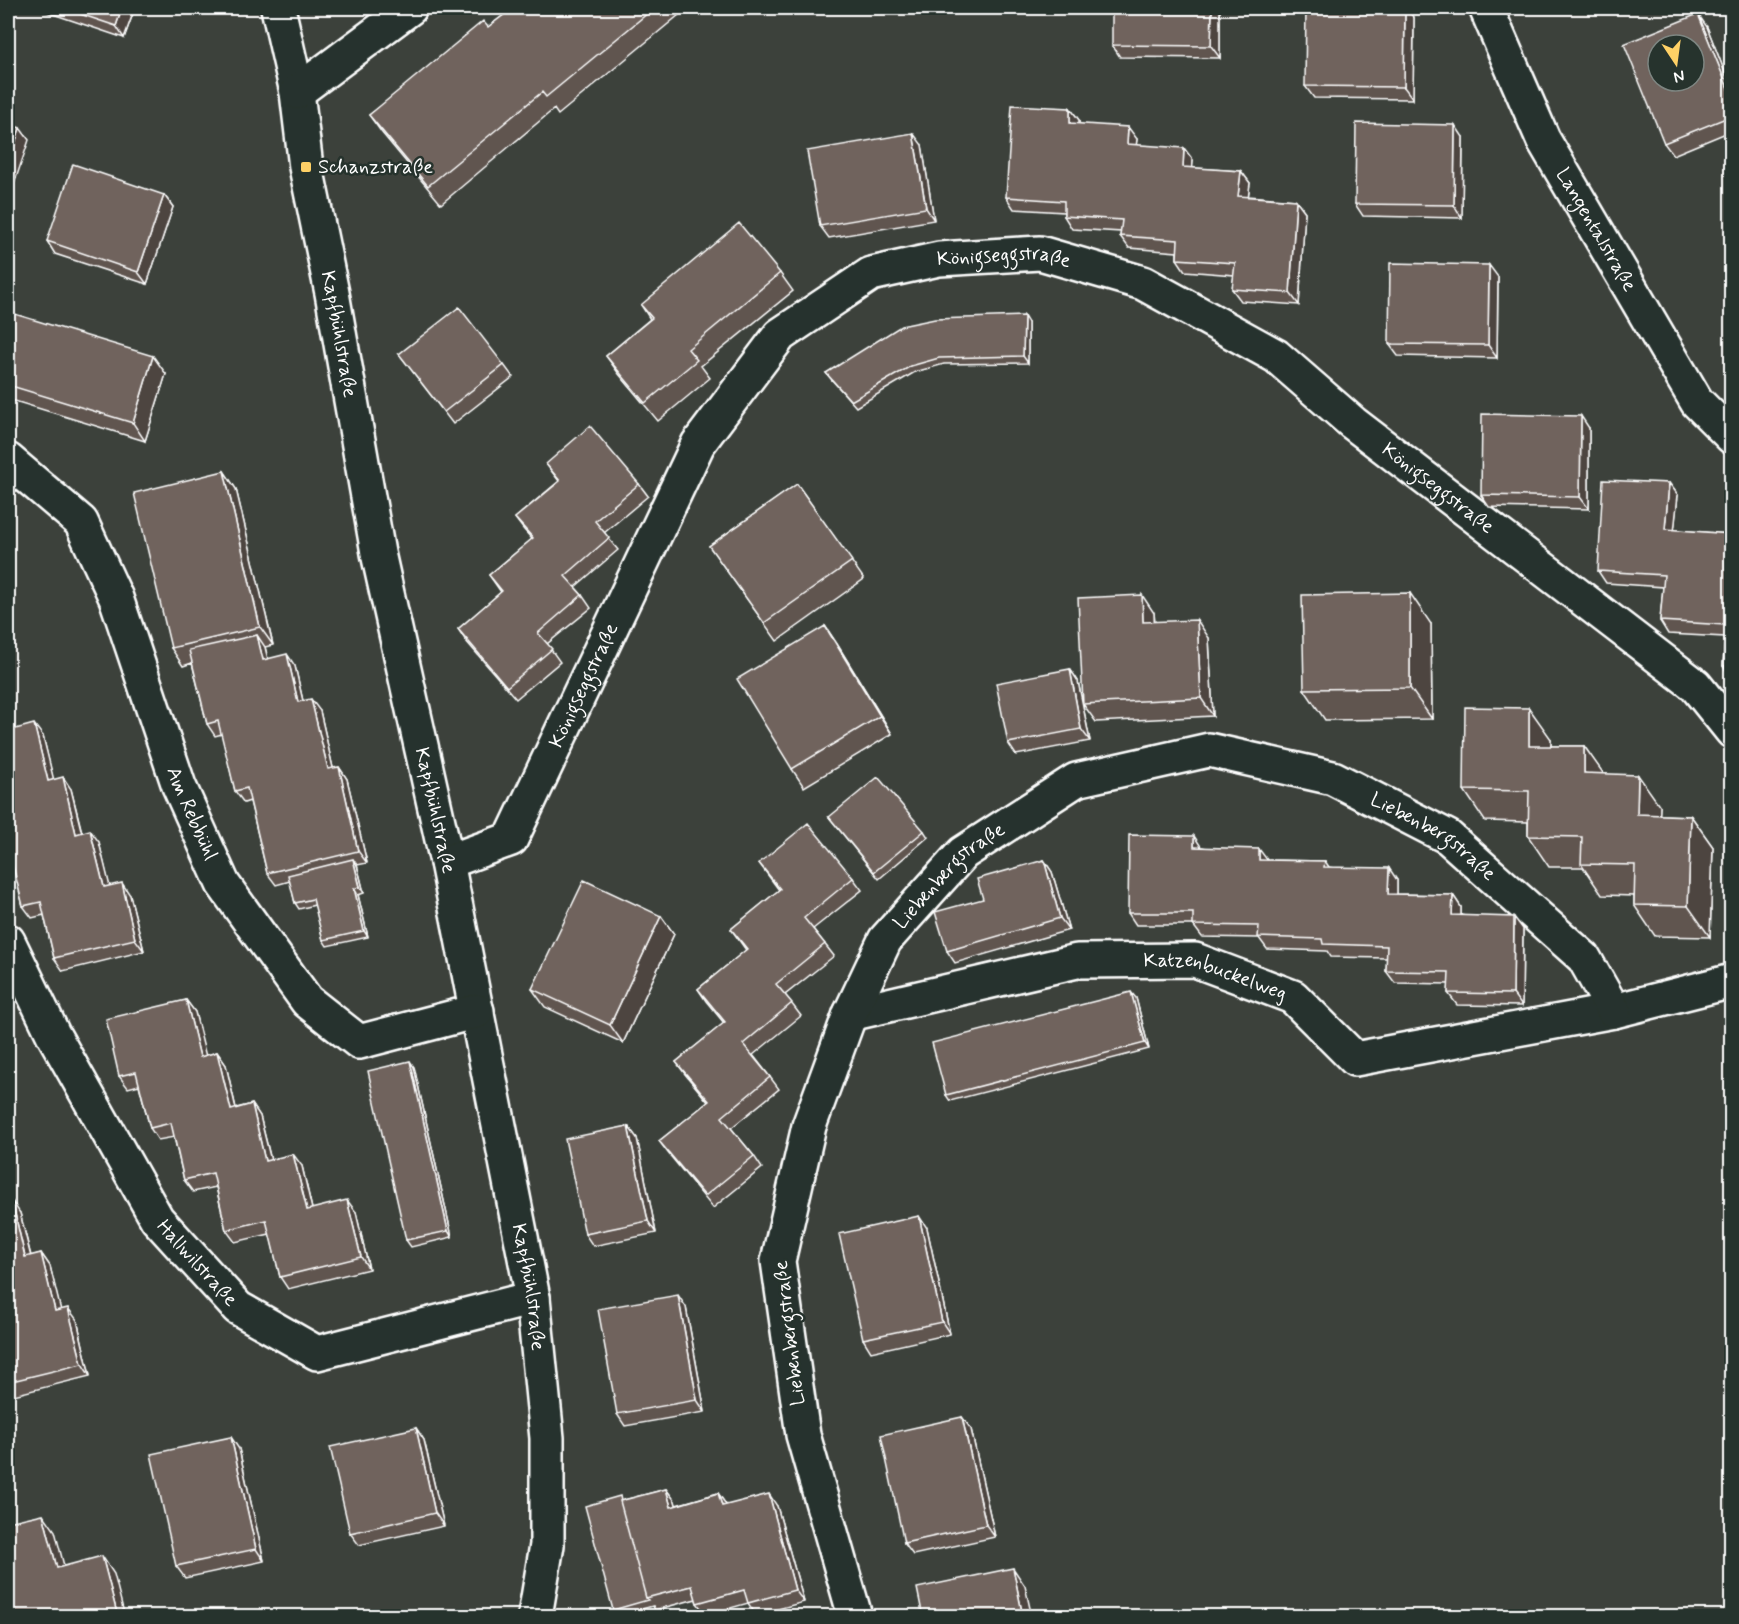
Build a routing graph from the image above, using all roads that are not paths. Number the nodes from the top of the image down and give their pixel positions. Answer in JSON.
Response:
{"nodes":[{"id":1,"x":278,"y":8,"type":"edge"},
{"id":2,"x":410,"y":8,"type":"edge"},
{"id":3,"x":1486,"y":8,"type":"edge"},
{"id":4,"x":297,"y":92,"type":"junction"},
{"id":5,"x":1731,"y":437,"type":"edge"},
{"id":6,"x":8,"y":460,"type":"edge"},
{"id":7,"x":1731,"y":731,"type":"edge"},
{"id":8,"x":447,"y":862,"type":"junction"},
{"id":9,"x":8,"y":941,"type":"edge"},
{"id":10,"x":1731,"y":981,"type":"edge"},
{"id":11,"x":477,"y":1011,"type":"junction"},
{"id":12,"x":1614,"y":1011,"type":"junction"},
{"id":13,"x":849,"y":1014,"type":"junction"},
{"id":14,"x":533,"y":1298,"type":"junction"},
{"id":15,"x":535,"y":1617,"type":"edge"},
{"id":16,"x":855,"y":1617,"type":"edge"}],
"edges":[{"from":1,"to":4,"type":"street","name":"Kapfbühlstraße"},
{"from":2,"to":4,"type":"street"},
{"from":3,"to":5,"type":"street","name":"Langentalstraße"},
{"from":4,"to":8,"type":"street","name":"Kapfbühlstraße"},
{"from":6,"to":11,"type":"street","name":"Am Rebbühl"},
{"from":7,"to":8,"type":"street","name":"Königseggstraße"},
{"from":8,"to":11,"type":"street","name":"Kapfbühlstraße"},
{"from":9,"to":14,"type":"street","name":"Hallwilstraße"},
{"from":10,"to":12,"type":"street","name":"Katzenbuckelweg"},
{"from":11,"to":14,"type":"street","name":"Kapfbühlstraße"},
{"from":12,"to":13,"type":"street","name":"Katzenbuckelweg"},
{"from":12,"to":13,"type":"street","name":"Liebenbergstraße"},
{"from":13,"to":16,"type":"street","name":"Liebenbergstraße"},
{"from":14,"to":15,"type":"street","name":"Kapfbühlstraße"}]}
